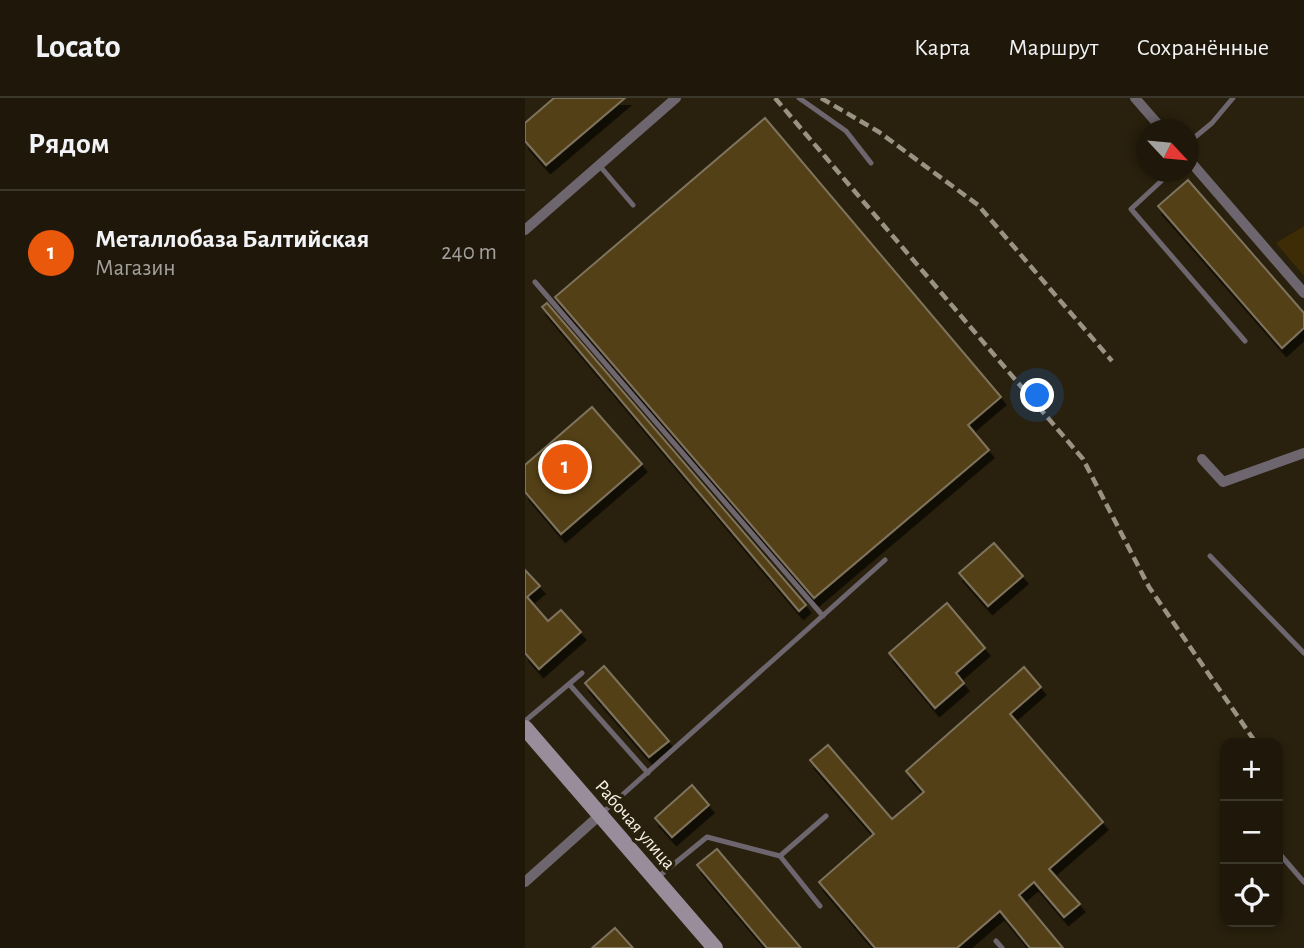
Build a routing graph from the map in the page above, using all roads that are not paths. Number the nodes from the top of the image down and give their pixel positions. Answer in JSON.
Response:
{"nodes":[{"id":1,"x":676,"y":98,"type":"edge"},
{"id":2,"x":799,"y":98,"type":"edge"},
{"id":3,"x":1135,"y":98,"type":"edge"},
{"id":4,"x":1233,"y":98,"type":"edge"},
{"id":5,"x":1153,"y":119,"type":"edge"},
{"id":6,"x":1199,"y":133,"type":"edge"},
{"id":7,"x":871,"y":163,"type":"dead end"},
{"id":8,"x":600,"y":165,"type":"junction"},
{"id":9,"x":1199,"y":173,"type":"edge"},
{"id":10,"x":1160,"y":182,"type":"edge"},
{"id":11,"x":633,"y":205,"type":"dead end"},
{"id":12,"x":525,"y":230,"type":"edge"},
{"id":13,"x":535,"y":282,"type":"dead end"},
{"id":14,"x":1304,"y":293,"type":"edge"},
{"id":15,"x":1245,"y":341,"type":"dead end"},
{"id":16,"x":1304,"y":453,"type":"edge"},
{"id":17,"x":1202,"y":459,"type":"dead end"},
{"id":18,"x":1210,"y":556,"type":"dead end"},
{"id":19,"x":885,"y":560,"type":"dead end"},
{"id":20,"x":823,"y":616,"type":"junction"},
{"id":21,"x":1304,"y":653,"type":"edge"},
{"id":22,"x":582,"y":673,"type":"dead end"},
{"id":23,"x":569,"y":684,"type":"junction"},
{"id":24,"x":525,"y":721,"type":"edge"},
{"id":25,"x":525,"y":728,"type":"edge"},
{"id":26,"x":648,"y":773,"type":"junction"},
{"id":27,"x":601,"y":814,"type":"junction"},
{"id":28,"x":826,"y":816,"type":"dead end"},
{"id":29,"x":780,"y":856,"type":"junction"},
{"id":30,"x":1283,"y":858,"type":"edge"},
{"id":31,"x":656,"y":879,"type":"junction"},
{"id":32,"x":525,"y":882,"type":"edge"},
{"id":33,"x":1304,"y":882,"type":"edge"},
{"id":34,"x":820,"y":906,"type":"dead end"},
{"id":35,"x":996,"y":941,"type":"dead end"},
{"id":36,"x":715,"y":948,"type":"edge"},
{"id":37,"x":1002,"y":948,"type":"edge"}],
"edges":[{"from":1,"to":8,"type":"street"},
{"from":2,"to":7,"type":"lane"},
{"from":3,"to":5,"type":"street"},
{"from":4,"to":6,"type":"lane"},
{"from":8,"to":11,"type":"lane"},
{"from":8,"to":12,"type":"street"},
{"from":9,"to":14,"type":"street"},
{"from":10,"to":15,"type":"lane"},
{"from":13,"to":20,"type":"lane"},
{"from":16,"to":17,"type":"street"},
{"from":18,"to":21,"type":"lane"},
{"from":19,"to":20,"type":"lane"},
{"from":20,"to":26,"type":"lane"},
{"from":22,"to":23,"type":"lane"},
{"from":23,"to":24,"type":"lane"},
{"from":23,"to":26,"type":"lane"},
{"from":25,"to":27,"type":"main road","name":"Рабочая улица"},
{"from":26,"to":27,"type":"lane"},
{"from":27,"to":31,"type":"main road","name":"Рабочая улица"},
{"from":27,"to":32,"type":"street"},
{"from":28,"to":29,"type":"lane"},
{"from":29,"to":31,"type":"lane"},
{"from":29,"to":34,"type":"lane"},
{"from":30,"to":33,"type":"lane"},
{"from":31,"to":36,"type":"main road","name":"Рабочая улица"},
{"from":35,"to":37,"type":"lane"}]}
